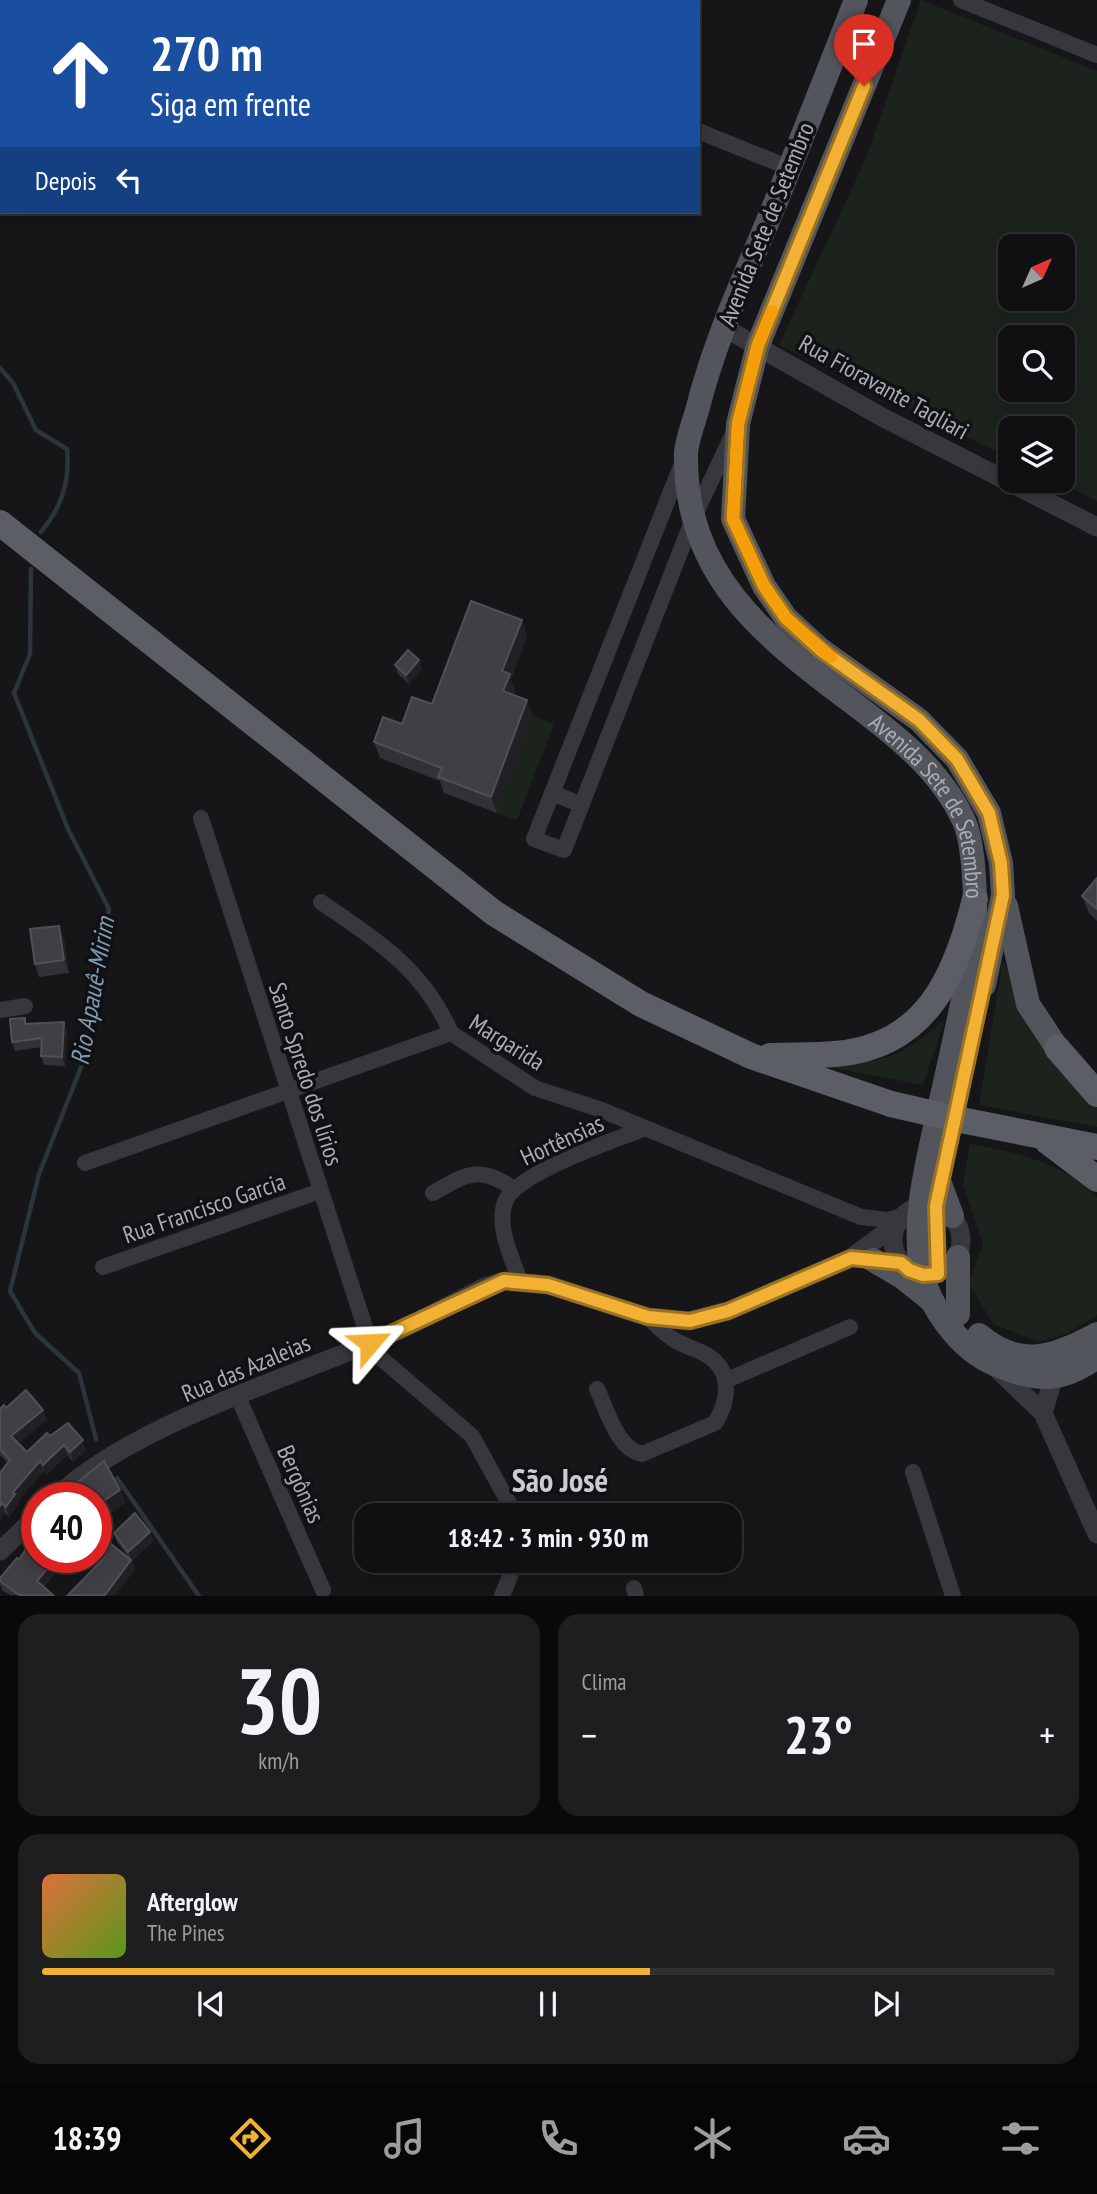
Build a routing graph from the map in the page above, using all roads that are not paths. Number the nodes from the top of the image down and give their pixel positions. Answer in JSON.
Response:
{"nodes":[{"id":1,"x":856,"y":0,"type":"edge"},
{"id":2,"x":899,"y":0,"type":"edge"},
{"id":3,"x":961,"y":0,"type":"edge"},
{"id":4,"x":1097,"y":55,"type":"edge"},
{"id":5,"x":700,"y":132,"type":"edge"},
{"id":6,"x":790,"y":168,"type":"junction"},
{"id":7,"x":824,"y":182,"type":"junction"},
{"id":8,"x":723,"y":327,"type":"junction"},
{"id":9,"x":758,"y":345,"type":"junction"},
{"id":10,"x":738,"y":424,"type":"junction"},
{"id":11,"x":686,"y":452,"type":"junction"},
{"id":12,"x":693,"y":519,"type":"junction"},
{"id":13,"x":0,"y":523,"type":"edge"},
{"id":14,"x":1097,"y":527,"type":"edge"},
{"id":15,"x":552,"y":793,"type":"junction"},
{"id":16,"x":582,"y":805,"type":"junction"},
{"id":17,"x":201,"y":818,"type":"dead end"},
{"id":18,"x":1003,"y":895,"type":"junction"},
{"id":19,"x":975,"y":899,"type":"junction"},
{"id":20,"x":321,"y":902,"type":"dead end"},
{"id":21,"x":25,"y":1006,"type":"dead end"},
{"id":22,"x":0,"y":1010,"type":"edge"},
{"id":23,"x":451,"y":1033,"type":"junction"},
{"id":24,"x":1057,"y":1048,"type":"joint"},
{"id":25,"x":751,"y":1056,"type":"junction"},
{"id":26,"x":289,"y":1092,"type":"junction"},
{"id":27,"x":1097,"y":1094,"type":"edge"},
{"id":28,"x":643,"y":1129,"type":"junction"},
{"id":29,"x":1044,"y":1138,"type":"junction"},
{"id":30,"x":1097,"y":1147,"type":"edge"},
{"id":31,"x":85,"y":1163,"type":"dead end"},
{"id":32,"x":1097,"y":1180,"type":"edge"},
{"id":33,"x":513,"y":1188,"type":"junction"},
{"id":34,"x":320,"y":1191,"type":"junction"},
{"id":35,"x":433,"y":1193,"type":"dead end"},
{"id":36,"x":925,"y":1203,"type":"junction"},
{"id":37,"x":958,"y":1257,"type":"junction"},
{"id":38,"x":862,"y":1259,"type":"junction"},
{"id":39,"x":901,"y":1263,"type":"junction"},
{"id":40,"x":103,"y":1267,"type":"dead end"},
{"id":41,"x":931,"y":1274,"type":"junction"},
{"id":42,"x":520,"y":1282,"type":"junction"},
{"id":43,"x":947,"y":1309,"type":"junction"},
{"id":44,"x":648,"y":1317,"type":"junction"},
{"id":45,"x":850,"y":1327,"type":"dead end"},
{"id":46,"x":1097,"y":1334,"type":"edge"},
{"id":47,"x":370,"y":1343,"type":"junction"},
{"id":48,"x":1097,"y":1357,"type":"edge"},
{"id":49,"x":992,"y":1364,"type":"junction"},
{"id":50,"x":1054,"y":1376,"type":"junction"},
{"id":51,"x":727,"y":1380,"type":"junction"},
{"id":52,"x":597,"y":1389,"type":"dead end"},
{"id":53,"x":238,"y":1397,"type":"junction"},
{"id":54,"x":1043,"y":1413,"type":"junction"},
{"id":55,"x":913,"y":1472,"type":"dead end"},
{"id":56,"x":75,"y":1482,"type":"edge"},
{"id":57,"x":509,"y":1503,"type":"edge"},
{"id":58,"x":21,"y":1531,"type":"edge"},
{"id":59,"x":1097,"y":1534,"type":"edge"},
{"id":60,"x":0,"y":1551,"type":"edge"},
{"id":61,"x":511,"y":1573,"type":"edge"},
{"id":62,"x":323,"y":1590,"type":"dead end"},
{"id":63,"x":502,"y":1595,"type":"edge"},
{"id":64,"x":953,"y":1595,"type":"edge"}],
"edges":[{"from":1,"to":6,"type":"main road","name":"Avenida Sete de Setembro"},
{"from":2,"to":7,"type":"main road","name":"Avenida Sete de Setembro"},
{"from":3,"to":4,"type":"street"},
{"from":5,"to":6,"type":"street"},
{"from":6,"to":7,"type":"main road"},
{"from":6,"to":8,"type":"main road","name":"Avenida Sete de Setembro"},
{"from":7,"to":9,"type":"main road","name":"Avenida Sete de Setembro"},
{"from":8,"to":9,"type":"street","name":"Rua Fioravante Tagliari"},
{"from":8,"to":11,"type":"main road","name":"Avenida Sete de Setembro"},
{"from":9,"to":10,"type":"main road","name":"Avenida Sete de Setembro"},
{"from":9,"to":14,"type":"street","name":"Rua Fioravante Tagliari"},
{"from":10,"to":12,"type":"street","name":"Avenida Sete de Setembro"},
{"from":10,"to":18,"type":"main road","name":"Avenida Sete de Setembro"},
{"from":11,"to":12,"type":"main road","name":"Avenida Sete de Setembro"},
{"from":11,"to":15,"type":"street","name":"Avenida Sete de Setembro"},
{"from":12,"to":16,"type":"street","name":"Avenida Sete de Setembro"},
{"from":12,"to":19,"type":"main road","name":"Avenida Sete de Setembro"},
{"from":13,"to":25,"type":"highway"},
{"from":15,"to":16,"type":"street"},
{"from":15,"to":16,"type":"street","name":"Avenida Sete de Setembro"},
{"from":17,"to":26,"type":"street","name":"Santo Spredo dos lírios"},
{"from":18,"to":24,"type":"main road","name":"Avenida Sete de Setembro"},
{"from":18,"to":36,"type":"main road","name":"Avenida Sete de Setembro"},
{"from":19,"to":25,"type":"highway"},
{"from":19,"to":36,"type":"main road","name":"Avenida Sete de Setembro"},
{"from":20,"to":23,"type":"street"},
{"from":21,"to":22,"type":"street"},
{"from":23,"to":26,"type":"street","name":"Margarida"},
{"from":23,"to":28,"type":"street","name":"Margarida"},
{"from":24,"to":27,"type":"highway"},
{"from":25,"to":29,"type":"highway","bridge":true},
{"from":26,"to":31,"type":"street","name":"Margarida"},
{"from":26,"to":34,"type":"street","name":"Santo Spredo dos lírios"},
{"from":28,"to":33,"type":"street","name":"Hortênsias"},
{"from":28,"to":36,"type":"street","name":"Margarida"},
{"from":29,"to":30,"type":"highway"},
{"from":29,"to":32,"type":"highway"},
{"from":33,"to":35,"type":"street"},
{"from":33,"to":42,"type":"street","name":"Hortênsias"},
{"from":34,"to":40,"type":"street","name":"Rua Francisco Garcia"},
{"from":34,"to":47,"type":"street","name":"Santo Spredo dos lírios"},
{"from":36,"to":37,"type":"street"},
{"from":36,"to":38,"type":"street","name":"Rua das Azaleias"},
{"from":36,"to":39,"type":"street"},
{"from":36,"to":41,"type":"main road","name":"Avenida Sete de Setembro"},
{"from":37,"to":41,"type":"street"},
{"from":37,"to":43,"type":"main road"},
{"from":38,"to":39,"type":"street","name":"Rua das Azaleias"},
{"from":38,"to":43,"type":"main road"},
{"from":38,"to":44,"type":"street","name":"Rua das Azaleias"},
{"from":39,"to":41,"type":"street"},
{"from":41,"to":43,"type":"main road","name":"Avenida Sete de Setembro"},
{"from":42,"to":44,"type":"street","name":"Rua das Azaleias"},
{"from":42,"to":47,"type":"street","name":"Rua das Azaleias"},
{"from":43,"to":46,"type":"main road","name":"Avenida Sete de Setembro"},
{"from":43,"to":49,"type":"main road","name":"Avenida Sete de Setembro"},
{"from":44,"to":51,"type":"street"},
{"from":45,"to":51,"type":"street"},
{"from":47,"to":53,"type":"street","name":"Rua das Azaleias"},
{"from":47,"to":57,"type":"street"},
{"from":48,"to":50,"type":"main road","name":"Avenida Sete de Setembro"},
{"from":49,"to":50,"type":"main road","name":"Avenida Sete de Setembro"},
{"from":49,"to":54,"type":"street"},
{"from":50,"to":54,"type":"street"},
{"from":51,"to":52,"type":"street"},
{"from":53,"to":56,"type":"street","name":"Rua das Azaleias"},
{"from":53,"to":62,"type":"street","name":"Bergônias"},
{"from":54,"to":59,"type":"street"},
{"from":55,"to":64,"type":"street"},
{"from":58,"to":60,"type":"street"},
{"from":61,"to":63,"type":"street"}]}
